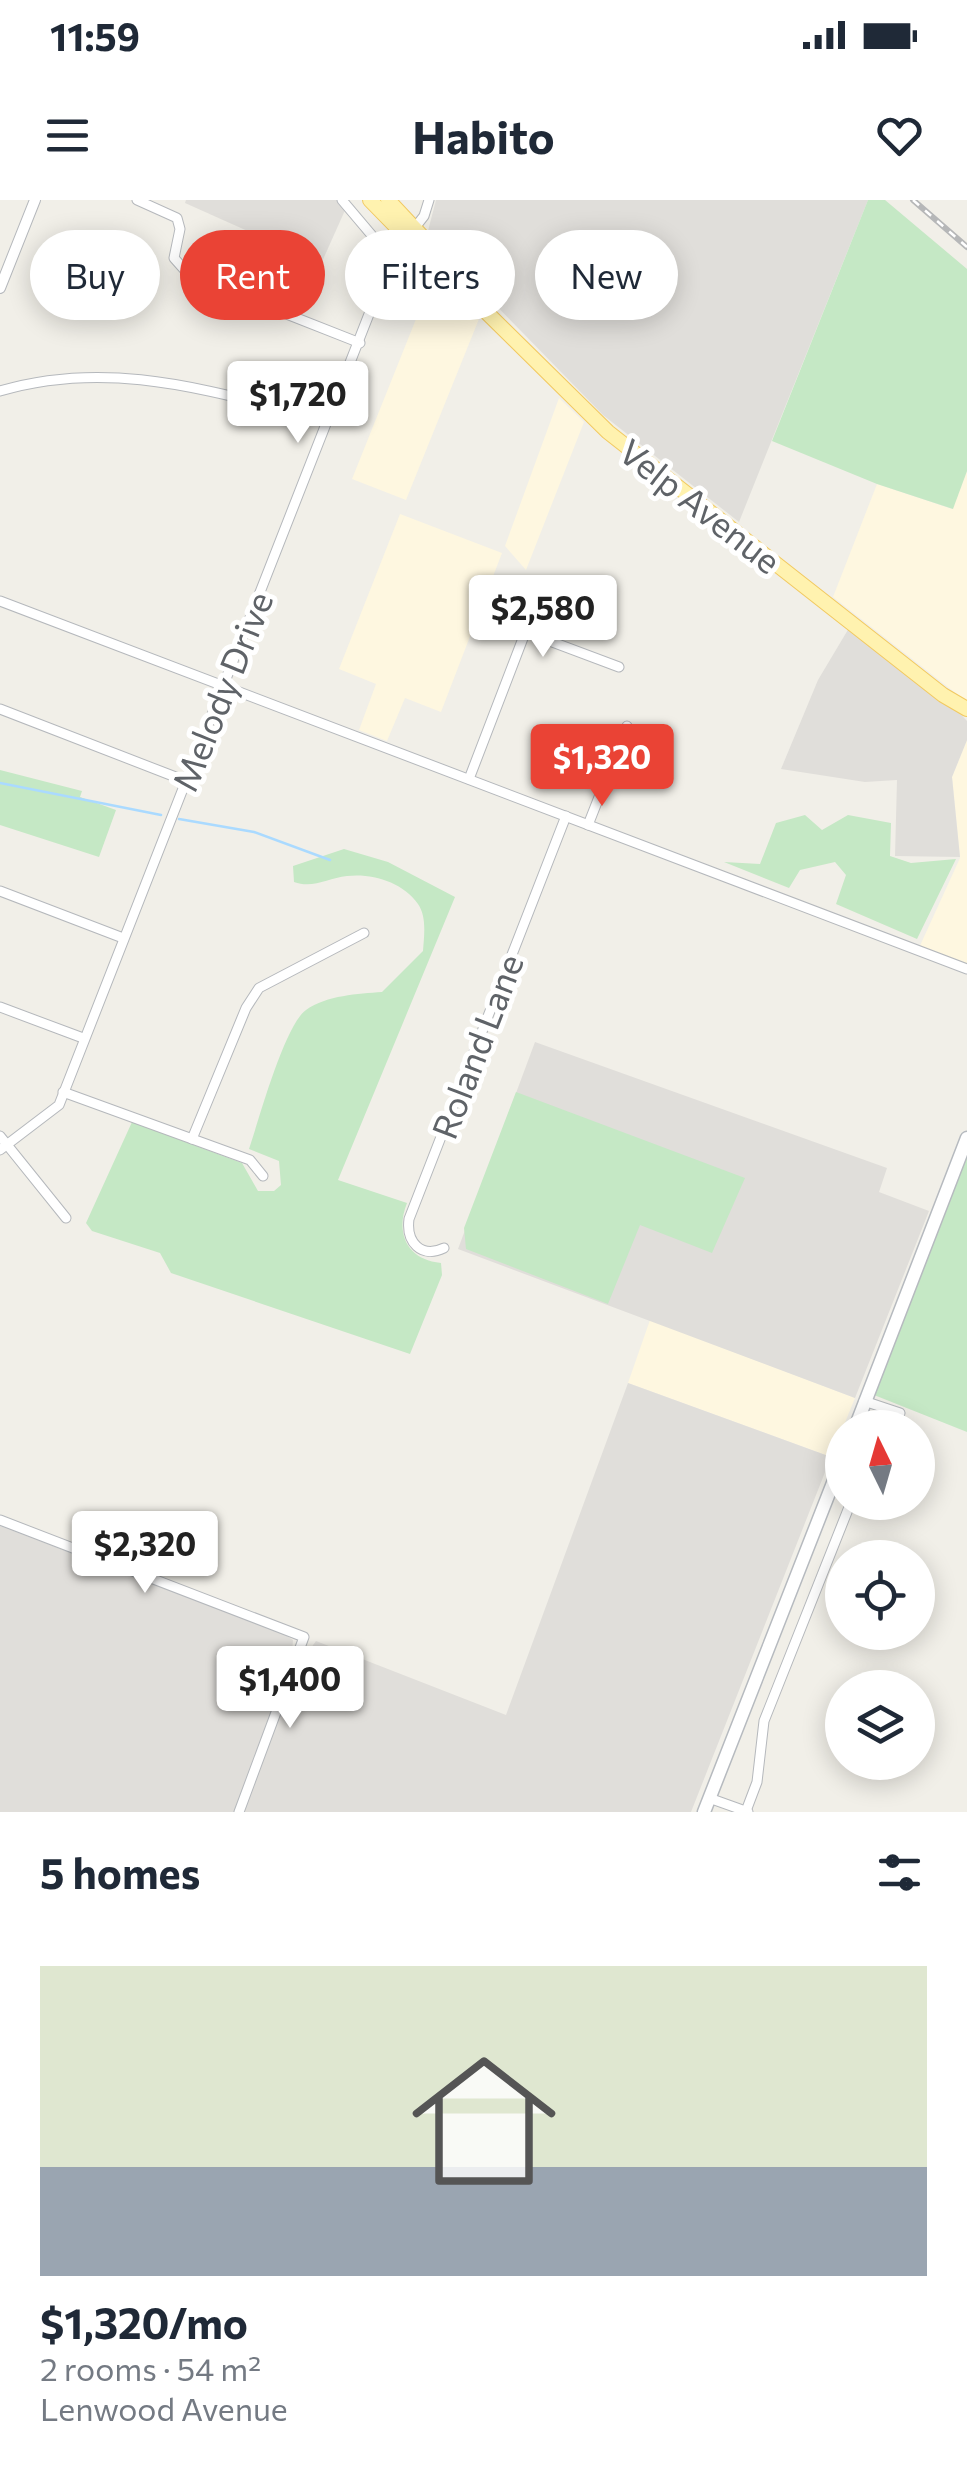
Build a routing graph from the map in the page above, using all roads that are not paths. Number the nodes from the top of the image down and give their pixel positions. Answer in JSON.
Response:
{"nodes":[{"id":1,"x":35,"y":200,"type":"edge"},
{"id":2,"x":138,"y":200,"type":"edge"},
{"id":3,"x":342,"y":200,"type":"edge"},
{"id":4,"x":370,"y":200,"type":"edge"},
{"id":5,"x":388,"y":200,"type":"edge"},
{"id":6,"x":429,"y":200,"type":"edge"},
{"id":7,"x":415,"y":228,"type":"junction"},
{"id":8,"x":368,"y":230,"type":"edge"},
{"id":9,"x":0,"y":288,"type":"edge"},
{"id":10,"x":369,"y":320,"type":"edge"},
{"id":11,"x":360,"y":343,"type":"junction"},
{"id":12,"x":0,"y":391,"type":"edge"},
{"id":13,"x":329,"y":420,"type":"junction"},
{"id":14,"x":0,"y":601,"type":"edge"},
{"id":15,"x":483,"y":616,"type":"dead end"},
{"id":16,"x":526,"y":634,"type":"junction"},
{"id":17,"x":619,"y":667,"type":"dead end"},
{"id":18,"x":224,"y":686,"type":"junction"},
{"id":19,"x":943,"y":695,"type":"junction"},
{"id":20,"x":0,"y":709,"type":"edge"},
{"id":21,"x":967,"y":709,"type":"edge"},
{"id":22,"x":967,"y":721,"type":"edge"},
{"id":23,"x":627,"y":726,"type":"dead end"},
{"id":24,"x":468,"y":779,"type":"junction"},
{"id":25,"x":186,"y":780,"type":"junction"},
{"id":26,"x":566,"y":816,"type":"junction"},
{"id":27,"x":588,"y":824,"type":"junction"},
{"id":28,"x":0,"y":890,"type":"edge"},
{"id":29,"x":364,"y":933,"type":"dead end"},
{"id":30,"x":123,"y":938,"type":"junction"},
{"id":31,"x":967,"y":969,"type":"edge"},
{"id":32,"x":0,"y":1008,"type":"edge"},
{"id":33,"x":83,"y":1038,"type":"junction"},
{"id":34,"x":63,"y":1092,"type":"junction"},
{"id":35,"x":967,"y":1138,"type":"edge"},
{"id":36,"x":192,"y":1140,"type":"junction"},
{"id":37,"x":2,"y":1143,"type":"edge"},
{"id":38,"x":263,"y":1176,"type":"dead end"},
{"id":39,"x":66,"y":1218,"type":"dead end"},
{"id":40,"x":444,"y":1248,"type":"dead end"},
{"id":41,"x":864,"y":1401,"type":"junction"},
{"id":42,"x":861,"y":1410,"type":"edge"},
{"id":43,"x":891,"y":1410,"type":"edge"},
{"id":44,"x":825,"y":1503,"type":"edge"},
{"id":45,"x":0,"y":1520,"type":"edge"},
{"id":46,"x":844,"y":1520,"type":"edge"},
{"id":47,"x":709,"y":1798,"type":"junction"},
{"id":48,"x":747,"y":1811,"type":"edge"},
{"id":49,"x":239,"y":1812,"type":"edge"},
{"id":50,"x":704,"y":1812,"type":"edge"}],
"edges":[{"from":1,"to":9,"type":"street"},
{"from":2,"to":11,"type":"street"},
{"from":3,"to":8,"type":"street"},
{"from":4,"to":7,"type":"main road","name":"Velp Avenue"},
{"from":5,"to":7,"type":"main road","name":"Velp Avenue"},
{"from":6,"to":7,"type":"street"},
{"from":7,"to":19,"type":"main road","name":"Velp Avenue"},
{"from":10,"to":11,"type":"street","name":"Melody Drive"},
{"from":11,"to":13,"type":"street","name":"Melody Drive"},
{"from":12,"to":13,"type":"street"},
{"from":13,"to":18,"type":"street","name":"Melody Drive"},
{"from":14,"to":18,"type":"street"},
{"from":15,"to":16,"type":"street"},
{"from":16,"to":17,"type":"street"},
{"from":16,"to":24,"type":"street"},
{"from":18,"to":24,"type":"street"},
{"from":18,"to":25,"type":"street","name":"Melody Drive"},
{"from":19,"to":21,"type":"main road","name":"Velp Avenue"},
{"from":19,"to":22,"type":"main road","name":"Velp Avenue"},
{"from":20,"to":25,"type":"street"},
{"from":23,"to":27,"type":"street"},
{"from":24,"to":26,"type":"street"},
{"from":25,"to":30,"type":"street","name":"Melody Drive"},
{"from":26,"to":27,"type":"street"},
{"from":26,"to":40,"type":"street","name":"Roland Lane"},
{"from":27,"to":31,"type":"street"},
{"from":28,"to":30,"type":"street"},
{"from":29,"to":36,"type":"street"},
{"from":30,"to":33,"type":"street","name":"Melody Drive"},
{"from":32,"to":33,"type":"street"},
{"from":33,"to":34,"type":"street","name":"Melody Drive"},
{"from":34,"to":36,"type":"street"},
{"from":34,"to":37,"type":"street","name":"Melody Drive"},
{"from":35,"to":41,"type":"main road"},
{"from":36,"to":38,"type":"street"},
{"from":37,"to":39,"type":"street"},
{"from":41,"to":42,"type":"main road"},
{"from":41,"to":43,"type":"street"},
{"from":44,"to":47,"type":"main road"},
{"from":45,"to":49,"type":"street"},
{"from":46,"to":48,"type":"street"},
{"from":47,"to":48,"type":"street"},
{"from":47,"to":50,"type":"main road"}]}
